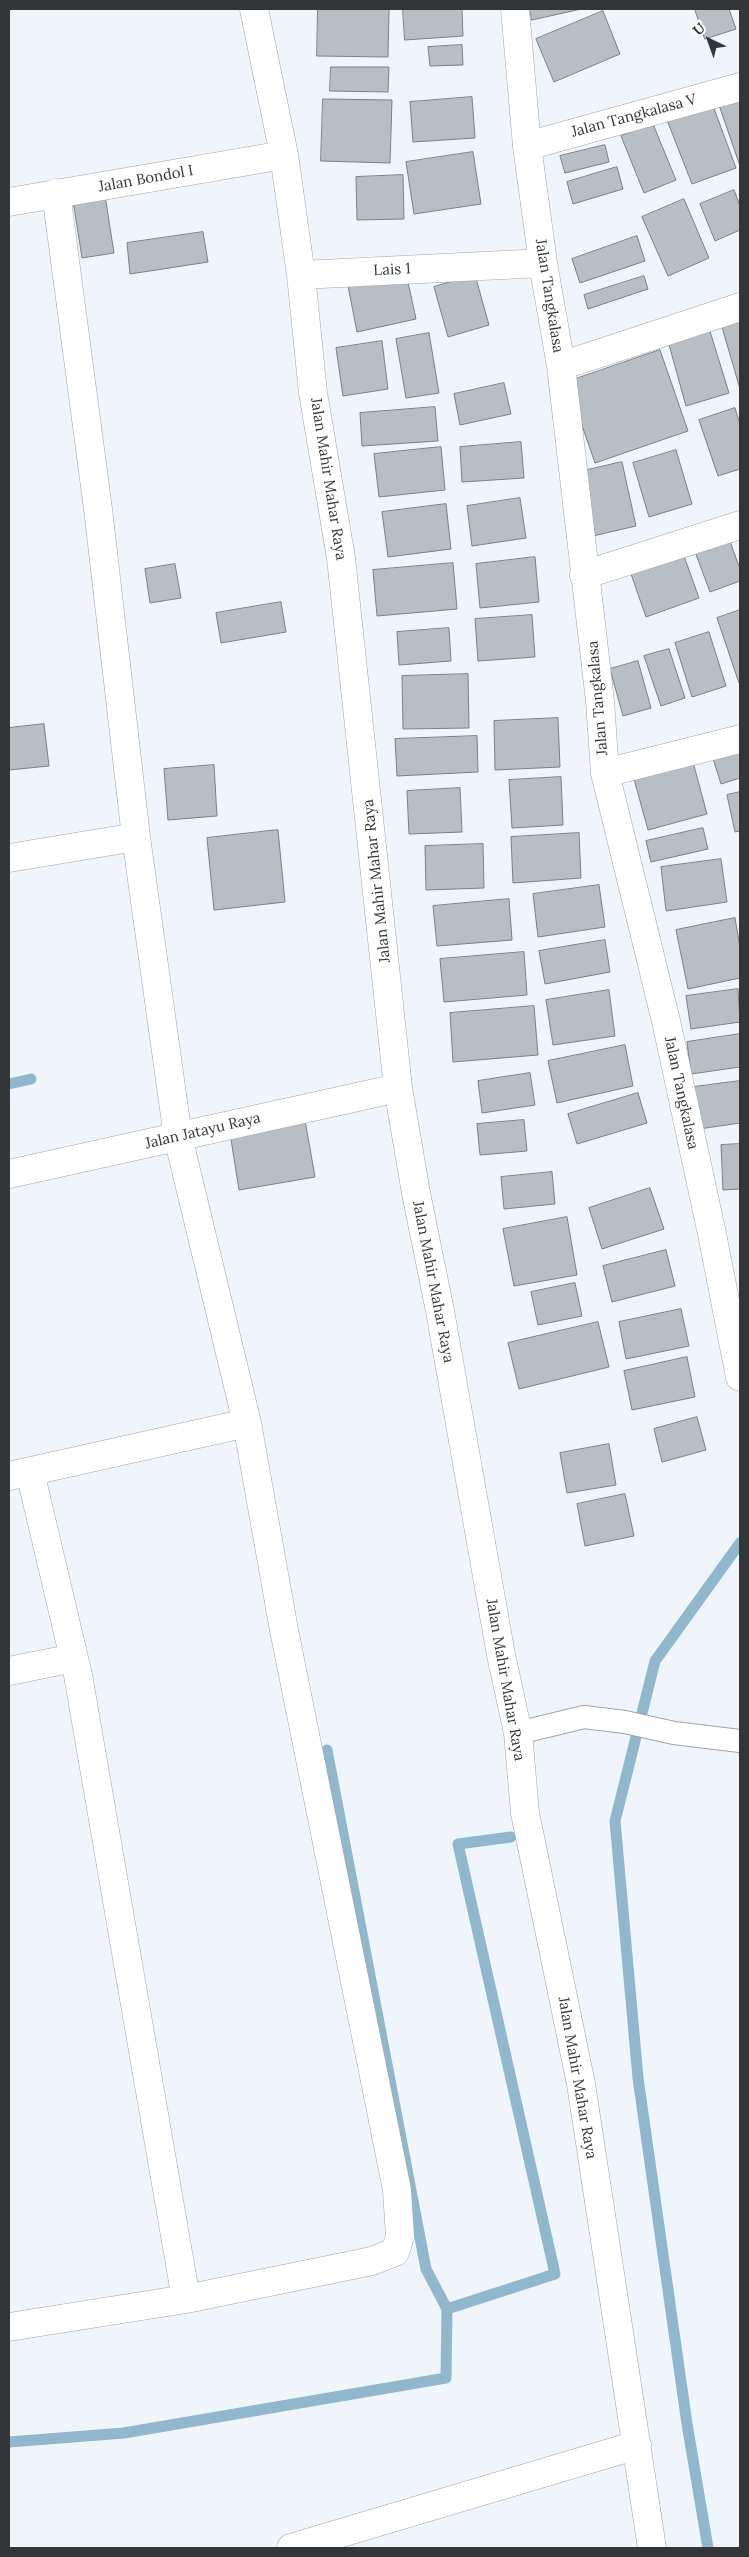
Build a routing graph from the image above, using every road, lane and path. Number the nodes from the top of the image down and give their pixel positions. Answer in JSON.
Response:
{"nodes":[{"id":1,"x":254,"y":9,"type":"edge"},
{"id":2,"x":515,"y":9,"type":"edge"},
{"id":3,"x":740,"y":87,"type":"edge"},
{"id":4,"x":527,"y":146,"type":"junction"},
{"id":5,"x":284,"y":155,"type":"junction"},
{"id":6,"x":56,"y":193,"type":"junction"},
{"id":7,"x":9,"y":202,"type":"edge"},
{"id":8,"x":543,"y":263,"type":"junction"},
{"id":9,"x":301,"y":275,"type":"junction"},
{"id":10,"x":740,"y":307,"type":"edge"},
{"id":11,"x":561,"y":366,"type":"junction"},
{"id":12,"x":740,"y":525,"type":"edge"},
{"id":13,"x":584,"y":575,"type":"junction"},
{"id":14,"x":740,"y":739,"type":"edge"},
{"id":15,"x":605,"y":773,"type":"junction"},
{"id":16,"x":136,"y":837,"type":"junction"},
{"id":17,"x":9,"y":858,"type":"edge"},
{"id":18,"x":398,"y":1088,"type":"junction"},
{"id":19,"x":178,"y":1137,"type":"junction"},
{"id":20,"x":9,"y":1174,"type":"edge"},
{"id":21,"x":740,"y":1377,"type":"edge"},
{"id":22,"x":247,"y":1424,"type":"junction"},
{"id":23,"x":19,"y":1474,"type":"edge"},
{"id":24,"x":74,"y":1658,"type":"junction"},
{"id":25,"x":9,"y":1671,"type":"edge"},
{"id":26,"x":518,"y":1733,"type":"junction"},
{"id":27,"x":740,"y":1741,"type":"edge"},
{"id":28,"x":186,"y":2299,"type":"junction"},
{"id":29,"x":9,"y":2327,"type":"edge"},
{"id":30,"x":637,"y":2445,"type":"junction"},
{"id":31,"x":291,"y":2548,"type":"edge"},
{"id":32,"x":652,"y":2548,"type":"edge"}],
"edges":[{"from":1,"to":5,"type":"street","name":"Jalan Mahir Mahar Raya"},
{"from":2,"to":4,"type":"street","name":"Jalan Tangkalasa"},
{"from":3,"to":4,"type":"street","name":"Jalan Tangkalasa V"},
{"from":4,"to":8,"type":"street","name":"Jalan Tangkalasa"},
{"from":5,"to":6,"type":"street","name":"Jalan Bondol I"},
{"from":5,"to":9,"type":"street","name":"Jalan Mahir Mahar Raya"},
{"from":6,"to":7,"type":"street","name":"Jalan Bondol I"},
{"from":6,"to":16,"type":"street"},
{"from":8,"to":9,"type":"street","name":"Lais 1"},
{"from":8,"to":11,"type":"street","name":"Jalan Tangkalasa"},
{"from":9,"to":18,"type":"street","name":"Jalan Mahir Mahar Raya"},
{"from":10,"to":11,"type":"street"},
{"from":11,"to":13,"type":"street","name":"Jalan Tangkalasa"},
{"from":12,"to":13,"type":"street"},
{"from":13,"to":15,"type":"street","name":"Jalan Tangkalasa"},
{"from":14,"to":15,"type":"street"},
{"from":15,"to":21,"type":"street","name":"Jalan Tangkalasa"},
{"from":16,"to":17,"type":"street"},
{"from":16,"to":19,"type":"street"},
{"from":18,"to":19,"type":"street","name":"Jalan Jatayu Raya"},
{"from":18,"to":26,"type":"street","name":"Jalan Mahir Mahar Raya"},
{"from":19,"to":20,"type":"street","name":"Jalan Jatayu Raya"},
{"from":19,"to":22,"type":"street"},
{"from":22,"to":23,"type":"street"},
{"from":22,"to":28,"type":"street"},
{"from":23,"to":24,"type":"street"},
{"from":24,"to":25,"type":"street"},
{"from":24,"to":28,"type":"street"},
{"from":26,"to":27,"type":"lane"},
{"from":26,"to":30,"type":"street","name":"Jalan Mahir Mahar Raya"},
{"from":28,"to":29,"type":"street"},
{"from":30,"to":31,"type":"street"},
{"from":30,"to":32,"type":"street","name":"Jalan Mahir Mahar Raya"}]}
